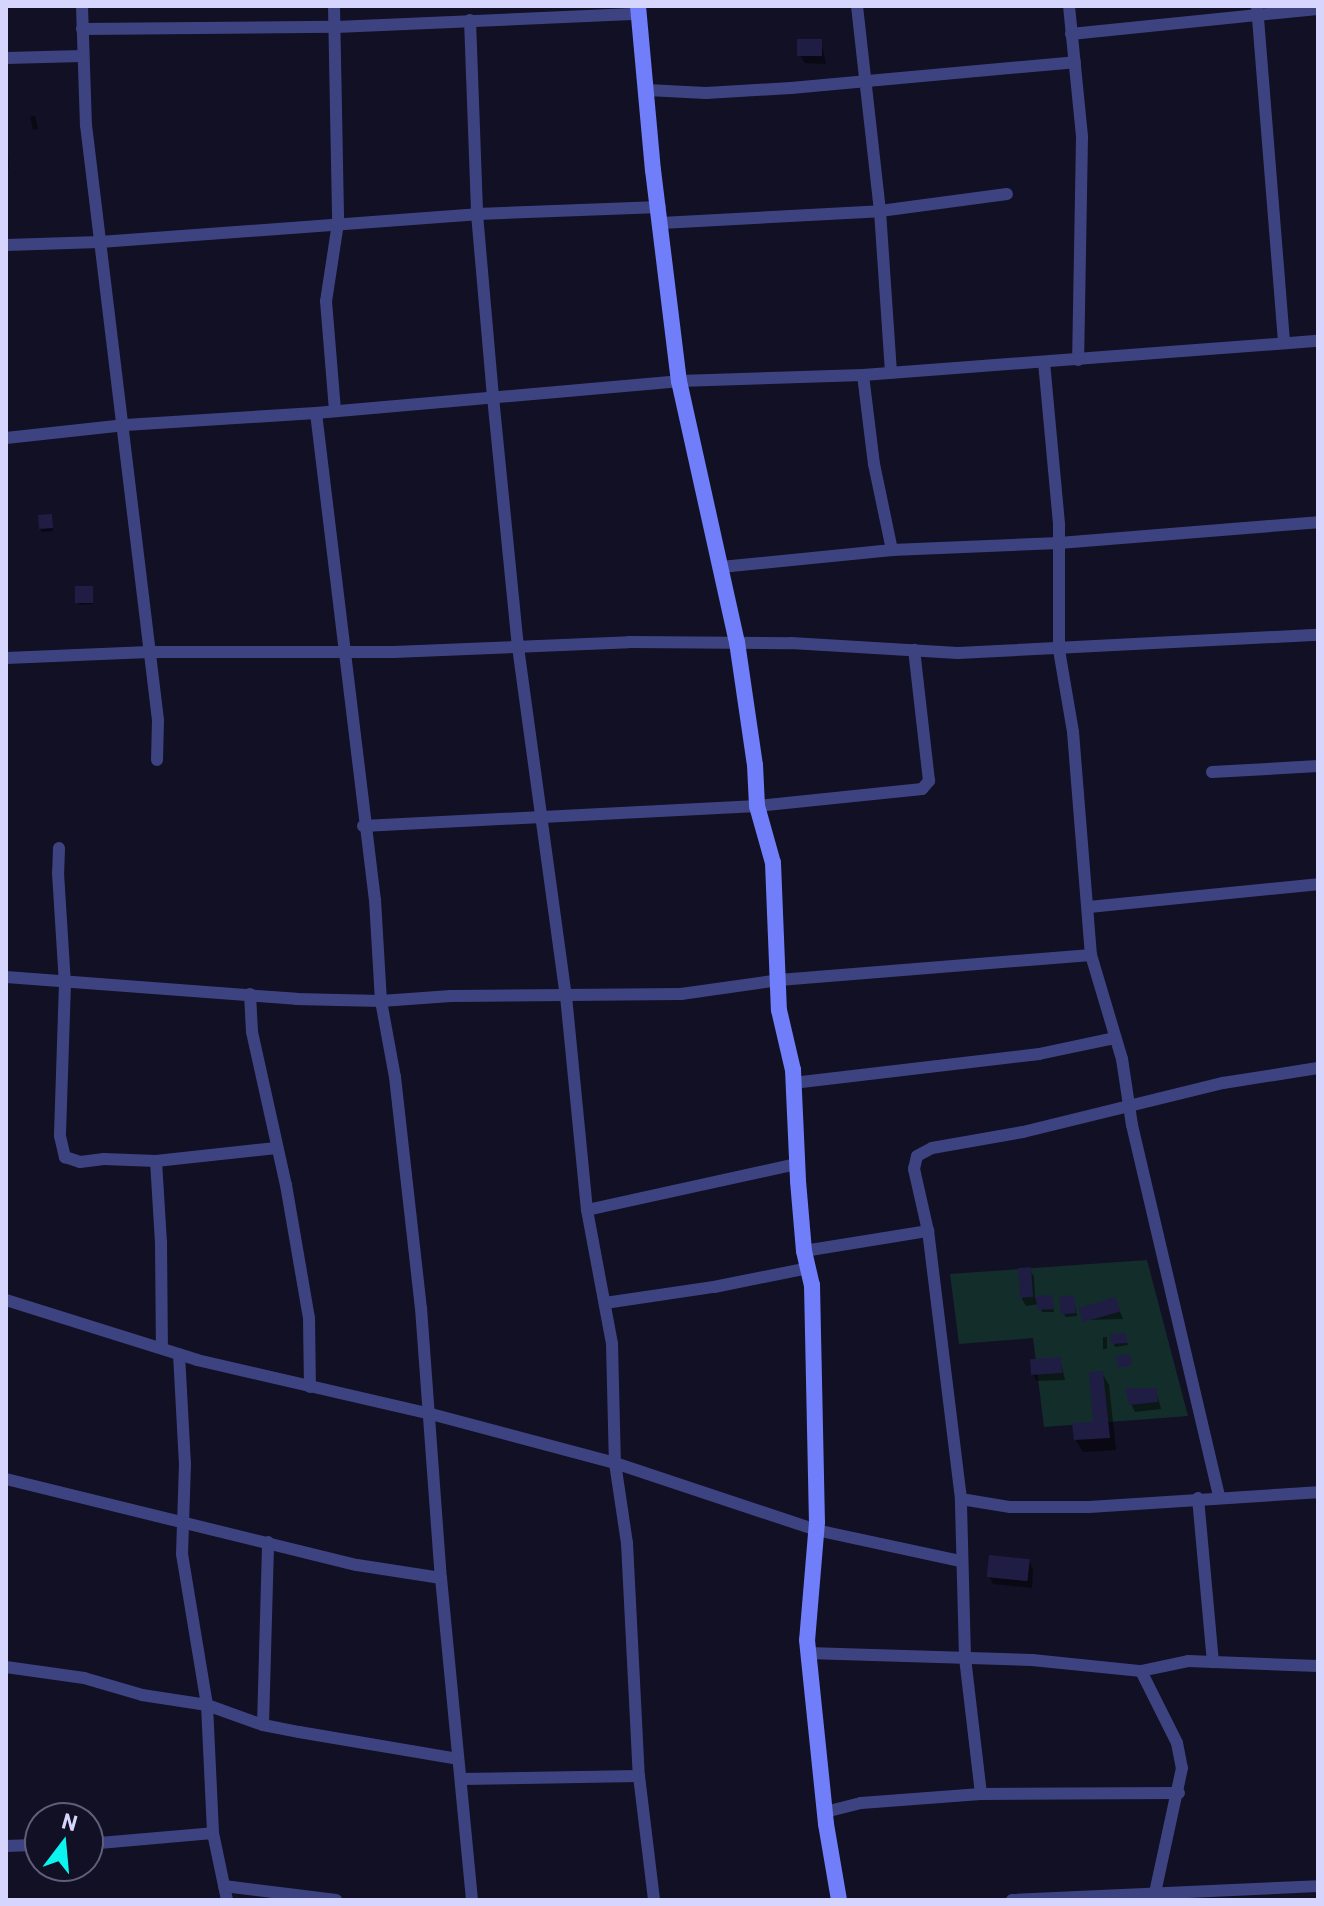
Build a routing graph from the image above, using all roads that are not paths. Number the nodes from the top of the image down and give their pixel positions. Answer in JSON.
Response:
{"nodes":[{"id":1,"x":82,"y":6,"type":"edge"},
{"id":2,"x":334,"y":6,"type":"edge"},
{"id":3,"x":857,"y":6,"type":"edge"},
{"id":4,"x":1069,"y":6,"type":"edge"},
{"id":5,"x":1318,"y":9,"type":"edge"},
{"id":6,"x":638,"y":10,"type":"edge"},
{"id":7,"x":1257,"y":10,"type":"edge"},
{"id":8,"x":470,"y":20,"type":"junction"},
{"id":9,"x":336,"y":27,"type":"junction"},
{"id":10,"x":82,"y":29,"type":"junction"},
{"id":11,"x":1071,"y":34,"type":"junction"},
{"id":12,"x":83,"y":56,"type":"junction"},
{"id":13,"x":6,"y":58,"type":"edge"},
{"id":14,"x":1075,"y":62,"type":"junction"},
{"id":15,"x":863,"y":81,"type":"junction"},
{"id":16,"x":647,"y":90,"type":"junction"},
{"id":17,"x":1007,"y":194,"type":"dead end"},
{"id":18,"x":880,"y":211,"type":"junction"},
{"id":19,"x":477,"y":214,"type":"junction"},
{"id":20,"x":661,"y":215,"type":"junction"},
{"id":21,"x":338,"y":223,"type":"junction"},
{"id":22,"x":100,"y":242,"type":"junction"},
{"id":23,"x":6,"y":245,"type":"edge"},
{"id":24,"x":1318,"y":341,"type":"edge"},
{"id":25,"x":1284,"y":343,"type":"junction"},
{"id":26,"x":1078,"y":360,"type":"junction"},
{"id":27,"x":1044,"y":362,"type":"junction"},
{"id":28,"x":891,"y":373,"type":"junction"},
{"id":29,"x":863,"y":375,"type":"junction"},
{"id":30,"x":679,"y":381,"type":"junction"},
{"id":31,"x":493,"y":397,"type":"junction"},
{"id":32,"x":335,"y":411,"type":"junction"},
{"id":33,"x":316,"y":413,"type":"junction"},
{"id":34,"x":125,"y":425,"type":"junction"},
{"id":35,"x":6,"y":438,"type":"edge"},
{"id":36,"x":1318,"y":522,"type":"edge"},
{"id":37,"x":1059,"y":543,"type":"junction"},
{"id":38,"x":892,"y":550,"type":"junction"},
{"id":39,"x":721,"y":567,"type":"junction"},
{"id":40,"x":1318,"y":635,"type":"edge"},
{"id":41,"x":737,"y":642,"type":"junction"},
{"id":42,"x":518,"y":647,"type":"junction"},
{"id":43,"x":914,"y":650,"type":"junction"},
{"id":44,"x":1059,"y":650,"type":"junction"},
{"id":45,"x":343,"y":651,"type":"junction"},
{"id":46,"x":149,"y":652,"type":"junction"},
{"id":47,"x":6,"y":658,"type":"edge"},
{"id":48,"x":157,"y":760,"type":"dead end"},
{"id":49,"x":1318,"y":766,"type":"edge"},
{"id":50,"x":1212,"y":772,"type":"dead end"},
{"id":51,"x":757,"y":806,"type":"junction"},
{"id":52,"x":541,"y":818,"type":"junction"},
{"id":53,"x":363,"y":826,"type":"junction"},
{"id":54,"x":59,"y":848,"type":"dead end"},
{"id":55,"x":1318,"y":884,"type":"edge"},
{"id":56,"x":1089,"y":907,"type":"junction"},
{"id":57,"x":1091,"y":955,"type":"junction"},
{"id":58,"x":6,"y":977,"type":"edge"},
{"id":59,"x":779,"y":980,"type":"junction"},
{"id":60,"x":65,"y":983,"type":"junction"},
{"id":61,"x":250,"y":994,"type":"junction"},
{"id":62,"x":566,"y":996,"type":"junction"},
{"id":63,"x":381,"y":1001,"type":"junction"},
{"id":64,"x":1115,"y":1038,"type":"junction"},
{"id":65,"x":1318,"y":1068,"type":"edge"},
{"id":66,"x":793,"y":1083,"type":"junction"},
{"id":67,"x":1129,"y":1107,"type":"junction"},
{"id":68,"x":276,"y":1148,"type":"junction"},
{"id":69,"x":156,"y":1161,"type":"junction"},
{"id":70,"x":797,"y":1164,"type":"junction"},
{"id":71,"x":587,"y":1210,"type":"junction"},
{"id":72,"x":928,"y":1231,"type":"junction"},
{"id":73,"x":804,"y":1251,"type":"junction"},
{"id":74,"x":808,"y":1268,"type":"junction"},
{"id":75,"x":6,"y":1300,"type":"edge"},
{"id":76,"x":605,"y":1303,"type":"junction"},
{"id":77,"x":162,"y":1347,"type":"junction"},
{"id":78,"x":179,"y":1354,"type":"junction"},
{"id":79,"x":310,"y":1387,"type":"junction"},
{"id":80,"x":431,"y":1414,"type":"junction"},
{"id":81,"x":615,"y":1463,"type":"junction"},
{"id":82,"x":6,"y":1479,"type":"edge"},
{"id":83,"x":1318,"y":1492,"type":"edge"},
{"id":84,"x":1219,"y":1496,"type":"junction"},
{"id":85,"x":1198,"y":1498,"type":"junction"},
{"id":86,"x":961,"y":1499,"type":"junction"},
{"id":87,"x":182,"y":1519,"type":"junction"},
{"id":88,"x":816,"y":1530,"type":"junction"},
{"id":89,"x":268,"y":1542,"type":"junction"},
{"id":90,"x":961,"y":1561,"type":"junction"},
{"id":91,"x":441,"y":1578,"type":"junction"},
{"id":92,"x":808,"y":1653,"type":"junction"},
{"id":93,"x":965,"y":1657,"type":"junction"},
{"id":94,"x":1213,"y":1662,"type":"junction"},
{"id":95,"x":1318,"y":1666,"type":"edge"},
{"id":96,"x":6,"y":1667,"type":"edge"},
{"id":97,"x":1141,"y":1671,"type":"junction"},
{"id":98,"x":207,"y":1705,"type":"junction"},
{"id":99,"x":263,"y":1725,"type":"junction"},
{"id":100,"x":458,"y":1759,"type":"junction"},
{"id":101,"x":639,"y":1776,"type":"junction"},
{"id":102,"x":461,"y":1779,"type":"junction"},
{"id":103,"x":1179,"y":1793,"type":"junction"},
{"id":104,"x":981,"y":1794,"type":"junction"},
{"id":105,"x":825,"y":1812,"type":"junction"},
{"id":106,"x":213,"y":1833,"type":"junction"},
{"id":107,"x":104,"y":1843,"type":"edge"},
{"id":108,"x":224,"y":1886,"type":"junction"},
{"id":109,"x":1318,"y":1886,"type":"edge"},
{"id":110,"x":1154,"y":1896,"type":"edge"},
{"id":111,"x":295,"y":1897,"type":"edge"},
{"id":112,"x":227,"y":1900,"type":"edge"},
{"id":113,"x":336,"y":1900,"type":"edge"},
{"id":114,"x":472,"y":1900,"type":"edge"},
{"id":115,"x":654,"y":1900,"type":"edge"},
{"id":116,"x":839,"y":1900,"type":"edge"},
{"id":117,"x":1012,"y":1900,"type":"edge"}],
"edges":[{"from":1,"to":10,"type":"street"},
{"from":2,"to":9,"type":"street"},
{"from":3,"to":15,"type":"street"},
{"from":4,"to":11,"type":"street"},
{"from":5,"to":7,"type":"street"},
{"from":6,"to":8,"type":"street"},
{"from":6,"to":16,"type":"main road"},
{"from":7,"to":11,"type":"street"},
{"from":7,"to":25,"type":"street"},
{"from":8,"to":9,"type":"street"},
{"from":8,"to":19,"type":"street"},
{"from":9,"to":10,"type":"street"},
{"from":9,"to":21,"type":"street"},
{"from":10,"to":12,"type":"street"},
{"from":11,"to":14,"type":"street"},
{"from":12,"to":13,"type":"street"},
{"from":12,"to":22,"type":"street"},
{"from":14,"to":15,"type":"street"},
{"from":14,"to":26,"type":"street"},
{"from":15,"to":16,"type":"street"},
{"from":15,"to":18,"type":"street"},
{"from":16,"to":20,"type":"main road"},
{"from":17,"to":18,"type":"street"},
{"from":18,"to":20,"type":"street"},
{"from":18,"to":28,"type":"street"},
{"from":19,"to":20,"type":"street"},
{"from":19,"to":21,"type":"street"},
{"from":19,"to":31,"type":"street"},
{"from":20,"to":30,"type":"main road"},
{"from":21,"to":22,"type":"street"},
{"from":21,"to":32,"type":"street"},
{"from":22,"to":23,"type":"street"},
{"from":22,"to":34,"type":"street"},
{"from":24,"to":25,"type":"street"},
{"from":25,"to":26,"type":"street"},
{"from":26,"to":27,"type":"street"},
{"from":27,"to":28,"type":"street"},
{"from":27,"to":37,"type":"street"},
{"from":28,"to":29,"type":"street"},
{"from":29,"to":30,"type":"street"},
{"from":29,"to":38,"type":"street"},
{"from":30,"to":31,"type":"street"},
{"from":30,"to":39,"type":"main road"},
{"from":31,"to":32,"type":"street"},
{"from":31,"to":42,"type":"street"},
{"from":32,"to":33,"type":"street"},
{"from":33,"to":34,"type":"street"},
{"from":33,"to":45,"type":"street"},
{"from":34,"to":35,"type":"street"},
{"from":34,"to":46,"type":"street"},
{"from":36,"to":37,"type":"street"},
{"from":37,"to":38,"type":"street"},
{"from":37,"to":44,"type":"street"},
{"from":38,"to":39,"type":"street"},
{"from":39,"to":41,"type":"main road"},
{"from":40,"to":44,"type":"street"},
{"from":41,"to":42,"type":"street"},
{"from":41,"to":43,"type":"street"},
{"from":41,"to":51,"type":"main road"},
{"from":42,"to":45,"type":"street"},
{"from":42,"to":52,"type":"street"},
{"from":43,"to":44,"type":"street"},
{"from":43,"to":51,"type":"street"},
{"from":44,"to":56,"type":"street"},
{"from":45,"to":46,"type":"street"},
{"from":45,"to":53,"type":"street"},
{"from":46,"to":47,"type":"street"},
{"from":46,"to":48,"type":"street"},
{"from":49,"to":50,"type":"street"},
{"from":51,"to":52,"type":"street"},
{"from":51,"to":59,"type":"main road"},
{"from":52,"to":53,"type":"street"},
{"from":52,"to":62,"type":"street"},
{"from":53,"to":63,"type":"street"},
{"from":54,"to":60,"type":"street"},
{"from":55,"to":56,"type":"street"},
{"from":56,"to":57,"type":"street"},
{"from":57,"to":59,"type":"street"},
{"from":57,"to":64,"type":"street"},
{"from":58,"to":60,"type":"street"},
{"from":59,"to":62,"type":"street"},
{"from":59,"to":66,"type":"main road"},
{"from":60,"to":61,"type":"street"},
{"from":60,"to":69,"type":"street"},
{"from":61,"to":63,"type":"street"},
{"from":61,"to":68,"type":"street"},
{"from":62,"to":63,"type":"street"},
{"from":62,"to":71,"type":"street"},
{"from":63,"to":80,"type":"street"},
{"from":64,"to":66,"type":"street"},
{"from":64,"to":67,"type":"street"},
{"from":65,"to":67,"type":"street"},
{"from":66,"to":70,"type":"main road"},
{"from":67,"to":72,"type":"street"},
{"from":67,"to":84,"type":"street"},
{"from":68,"to":69,"type":"street"},
{"from":68,"to":79,"type":"street"},
{"from":69,"to":77,"type":"street"},
{"from":70,"to":71,"type":"street"},
{"from":70,"to":73,"type":"main road"},
{"from":71,"to":76,"type":"street"},
{"from":72,"to":73,"type":"street"},
{"from":72,"to":86,"type":"street"},
{"from":73,"to":74,"type":"main road"},
{"from":74,"to":76,"type":"street"},
{"from":74,"to":88,"type":"main road"},
{"from":75,"to":77,"type":"street"},
{"from":76,"to":81,"type":"street"},
{"from":77,"to":78,"type":"street"},
{"from":78,"to":79,"type":"street"},
{"from":78,"to":87,"type":"street"},
{"from":79,"to":80,"type":"street"},
{"from":80,"to":81,"type":"street"},
{"from":80,"to":91,"type":"street"},
{"from":81,"to":88,"type":"street"},
{"from":81,"to":101,"type":"street"},
{"from":82,"to":87,"type":"street"},
{"from":83,"to":84,"type":"street"},
{"from":84,"to":85,"type":"street"},
{"from":85,"to":86,"type":"street"},
{"from":85,"to":94,"type":"street"},
{"from":86,"to":90,"type":"street"},
{"from":87,"to":89,"type":"street"},
{"from":87,"to":98,"type":"street"},
{"from":88,"to":90,"type":"street"},
{"from":88,"to":92,"type":"main road"},
{"from":89,"to":91,"type":"street"},
{"from":89,"to":99,"type":"street"},
{"from":90,"to":93,"type":"street"},
{"from":91,"to":100,"type":"street"},
{"from":92,"to":93,"type":"street"},
{"from":92,"to":105,"type":"main road"},
{"from":93,"to":97,"type":"street"},
{"from":93,"to":104,"type":"street"},
{"from":94,"to":95,"type":"street"},
{"from":94,"to":97,"type":"street"},
{"from":96,"to":98,"type":"street"},
{"from":97,"to":103,"type":"street"},
{"from":98,"to":99,"type":"street"},
{"from":98,"to":106,"type":"street"},
{"from":99,"to":100,"type":"street"},
{"from":100,"to":102,"type":"street"},
{"from":101,"to":102,"type":"street"},
{"from":101,"to":115,"type":"street"},
{"from":102,"to":114,"type":"street"},
{"from":103,"to":104,"type":"street"},
{"from":103,"to":110,"type":"street"},
{"from":104,"to":105,"type":"street"},
{"from":105,"to":116,"type":"main road"},
{"from":106,"to":107,"type":"street"},
{"from":106,"to":108,"type":"street"},
{"from":108,"to":111,"type":"street"},
{"from":108,"to":112,"type":"street"},
{"from":109,"to":110,"type":"street"},
{"from":110,"to":117,"type":"street"},
{"from":111,"to":113,"type":"street"}]}
